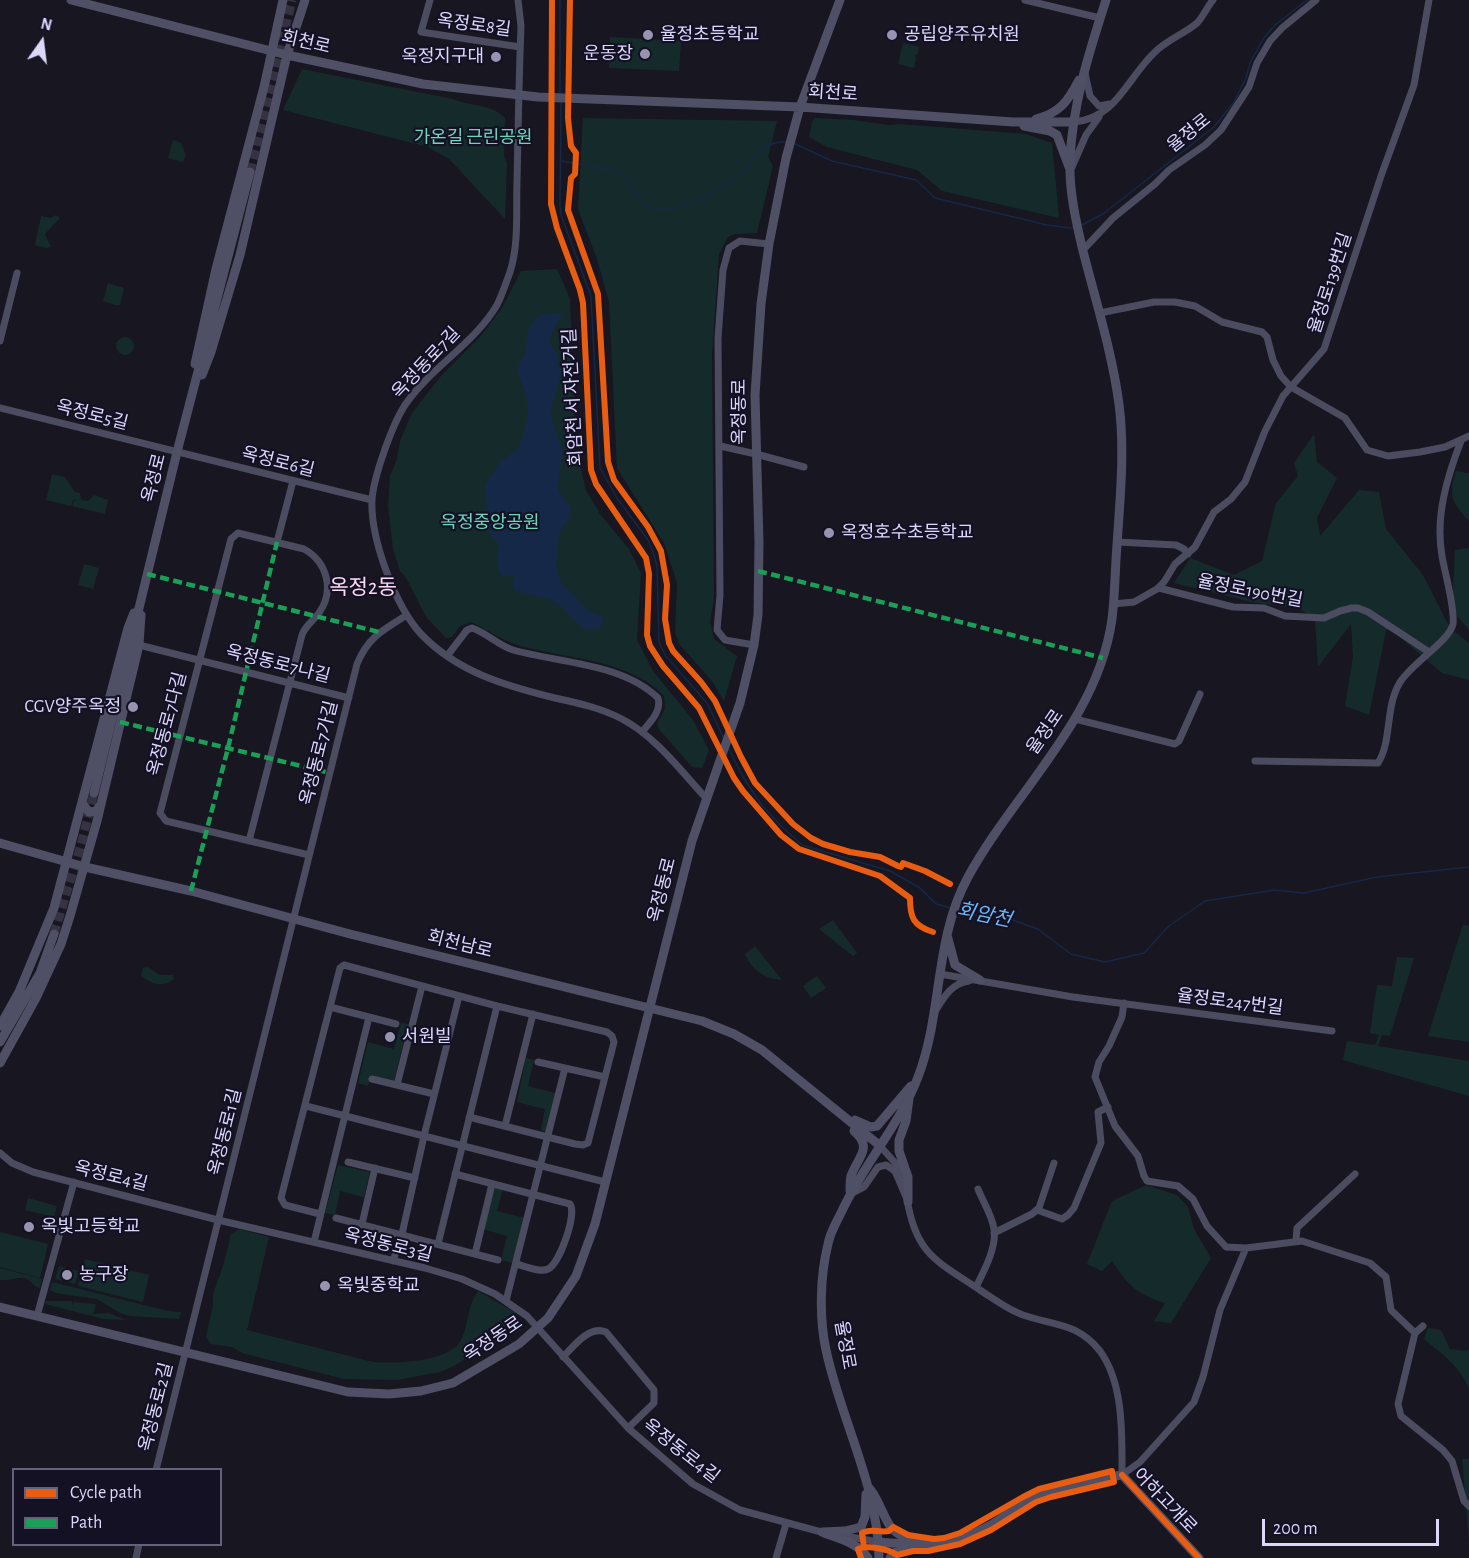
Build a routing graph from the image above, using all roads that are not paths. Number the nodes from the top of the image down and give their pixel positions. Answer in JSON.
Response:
{"nodes":[{"id":1,"x":71,"y":0,"type":"edge"},
{"id":2,"x":283,"y":0,"type":"edge"},
{"id":3,"x":305,"y":0,"type":"edge"},
{"id":4,"x":430,"y":0,"type":"edge"},
{"id":5,"x":518,"y":0,"type":"edge"},
{"id":6,"x":840,"y":0,"type":"edge"},
{"id":7,"x":1024,"y":0,"type":"edge"},
{"id":8,"x":1106,"y":0,"type":"edge"},
{"id":9,"x":1213,"y":0,"type":"edge"},
{"id":10,"x":1316,"y":0,"type":"edge"},
{"id":11,"x":1429,"y":0,"type":"edge"},
{"id":12,"x":1100,"y":18,"type":"junction"},
{"id":13,"x":520,"y":47,"type":"junction"},
{"id":14,"x":271,"y":51,"type":"junction"},
{"id":15,"x":287,"y":55,"type":"junction"},
{"id":16,"x":1084,"y":70,"type":"junction"},
{"id":17,"x":519,"y":95,"type":"junction"},
{"id":18,"x":1115,"y":101,"type":"junction"},
{"id":19,"x":800,"y":107,"type":"junction"},
{"id":20,"x":1101,"y":114,"type":"junction"},
{"id":21,"x":1013,"y":122,"type":"junction"},
{"id":22,"x":1026,"y":122,"type":"junction"},
{"id":23,"x":1074,"y":122,"type":"junction"},
{"id":24,"x":248,"y":145,"type":"junction"},
{"id":25,"x":265,"y":148,"type":"junction"},
{"id":26,"x":1070,"y":169,"type":"junction"},
{"id":27,"x":250,"y":172,"type":"tunnel mouth"},
{"id":28,"x":769,"y":244,"type":"junction"},
{"id":29,"x":1083,"y":250,"type":"junction"},
{"id":30,"x":17,"y":273,"type":"dead end"},
{"id":31,"x":1100,"y":314,"type":"junction"},
{"id":32,"x":0,"y":341,"type":"edge"},
{"id":33,"x":1291,"y":387,"type":"junction"},
{"id":34,"x":194,"y":390,"type":"junction"},
{"id":35,"x":0,"y":408,"type":"edge"},
{"id":36,"x":1469,"y":436,"type":"edge"},
{"id":37,"x":1461,"y":441,"type":"junction"},
{"id":38,"x":720,"y":446,"type":"junction"},
{"id":39,"x":177,"y":452,"type":"junction"},
{"id":40,"x":756,"y":454,"type":"junction"},
{"id":41,"x":804,"y":467,"type":"dead end"},
{"id":42,"x":293,"y":481,"type":"junction"},
{"id":43,"x":372,"y":500,"type":"junction"},
{"id":44,"x":277,"y":542,"type":"junction"},
{"id":45,"x":1117,"y":542,"type":"junction"},
{"id":46,"x":1188,"y":554,"type":"junction"},
{"id":47,"x":1159,"y":588,"type":"junction"},
{"id":48,"x":141,"y":601,"type":"junction"},
{"id":49,"x":1113,"y":604,"type":"junction"},
{"id":50,"x":407,"y":615,"type":"junction"},
{"id":51,"x":139,"y":645,"type":"junction"},
{"id":52,"x":754,"y":645,"type":"junction"},
{"id":53,"x":1429,"y":652,"type":"junction"},
{"id":54,"x":447,"y":656,"type":"junction"},
{"id":55,"x":200,"y":660,"type":"junction"},
{"id":56,"x":290,"y":682,"type":"junction"},
{"id":57,"x":1200,"y":694,"type":"dead end"},
{"id":58,"x":349,"y":698,"type":"junction"},
{"id":59,"x":1075,"y":719,"type":"junction"},
{"id":60,"x":642,"y":732,"type":"junction"},
{"id":61,"x":1255,"y":761,"type":"dead end"},
{"id":62,"x":94,"y":793,"type":"tunnel mouth"},
{"id":63,"x":706,"y":798,"type":"junction"},
{"id":64,"x":82,"y":803,"type":"junction"},
{"id":65,"x":101,"y":803,"type":"junction"},
{"id":66,"x":249,"y":841,"type":"junction"},
{"id":67,"x":0,"y":843,"type":"edge"},
{"id":68,"x":309,"y":855,"type":"junction"},
{"id":69,"x":66,"y":862,"type":"junction"},
{"id":70,"x":85,"y":867,"type":"junction"},
{"id":71,"x":50,"y":919,"type":"junction"},
{"id":72,"x":293,"y":919,"type":"junction"},
{"id":73,"x":68,"y":924,"type":"junction"},
{"id":74,"x":54,"y":934,"type":"tunnel mouth"},
{"id":75,"x":946,"y":935,"type":"junction"},
{"id":76,"x":940,"y":974,"type":"junction"},
{"id":77,"x":980,"y":980,"type":"junction"},
{"id":78,"x":422,"y":986,"type":"junction"},
{"id":79,"x":459,"y":996,"type":"junction"},
{"id":80,"x":1125,"y":1003,"type":"junction"},
{"id":81,"x":497,"y":1006,"type":"junction"},
{"id":82,"x":330,"y":1007,"type":"junction"},
{"id":83,"x":650,"y":1008,"type":"junction"},
{"id":84,"x":935,"y":1012,"type":"junction"},
{"id":85,"x":533,"y":1014,"type":"junction"},
{"id":86,"x":369,"y":1017,"type":"junction"},
{"id":87,"x":396,"y":1024,"type":"dead end"},
{"id":88,"x":0,"y":1026,"type":"edge"},
{"id":89,"x":1332,"y":1031,"type":"dead end"},
{"id":90,"x":0,"y":1042,"type":"edge"},
{"id":91,"x":538,"y":1062,"type":"dead end"},
{"id":92,"x":0,"y":1063,"type":"edge"},
{"id":93,"x":565,"y":1068,"type":"junction"},
{"id":94,"x":604,"y":1077,"type":"junction"},
{"id":95,"x":372,"y":1079,"type":"dead end"},
{"id":96,"x":917,"y":1080,"type":"junction"},
{"id":97,"x":397,"y":1085,"type":"junction"},
{"id":98,"x":434,"y":1094,"type":"junction"},
{"id":99,"x":909,"y":1096,"type":"junction"},
{"id":100,"x":306,"y":1106,"type":"junction"},
{"id":101,"x":1108,"y":1107,"type":"junction"},
{"id":102,"x":840,"y":1112,"type":"junction"},
{"id":103,"x":344,"y":1116,"type":"junction"},
{"id":104,"x":469,"y":1117,"type":"junction"},
{"id":105,"x":505,"y":1126,"type":"junction"},
{"id":106,"x":424,"y":1136,"type":"junction"},
{"id":107,"x":548,"y":1137,"type":"junction"},
{"id":108,"x":462,"y":1145,"type":"junction"},
{"id":109,"x":879,"y":1145,"type":"junction"},
{"id":110,"x":0,"y":1154,"type":"edge"},
{"id":111,"x":348,"y":1162,"type":"dead end"},
{"id":112,"x":1054,"y":1163,"type":"dead end"},
{"id":113,"x":541,"y":1166,"type":"junction"},
{"id":114,"x":375,"y":1168,"type":"junction"},
{"id":115,"x":455,"y":1174,"type":"junction"},
{"id":116,"x":1355,"y":1174,"type":"dead end"},
{"id":117,"x":415,"y":1178,"type":"junction"},
{"id":118,"x":74,"y":1182,"type":"junction"},
{"id":119,"x":605,"y":1182,"type":"junction"},
{"id":120,"x":492,"y":1184,"type":"junction"},
{"id":121,"x":978,"y":1189,"type":"dead end"},
{"id":122,"x":534,"y":1194,"type":"junction"},
{"id":123,"x":849,"y":1195,"type":"junction"},
{"id":124,"x":908,"y":1202,"type":"junction"},
{"id":125,"x":1037,"y":1210,"type":"junction"},
{"id":126,"x":320,"y":1214,"type":"junction"},
{"id":127,"x":336,"y":1218,"type":"dead end"},
{"id":128,"x":218,"y":1220,"type":"junction"},
{"id":129,"x":362,"y":1224,"type":"junction"},
{"id":130,"x":994,"y":1233,"type":"junction"},
{"id":131,"x":402,"y":1234,"type":"junction"},
{"id":132,"x":1296,"y":1240,"type":"junction"},
{"id":133,"x":314,"y":1242,"type":"junction"},
{"id":134,"x":438,"y":1244,"type":"junction"},
{"id":135,"x":1246,"y":1248,"type":"junction"},
{"id":136,"x":475,"y":1254,"type":"junction"},
{"id":137,"x":498,"y":1260,"type":"dead end"},
{"id":138,"x":393,"y":1261,"type":"junction"},
{"id":139,"x":516,"y":1264,"type":"junction"},
{"id":140,"x":976,"y":1287,"type":"junction"},
{"id":141,"x":506,"y":1301,"type":"junction"},
{"id":142,"x":0,"y":1306,"type":"edge"},
{"id":143,"x":37,"y":1316,"type":"junction"},
{"id":144,"x":1423,"y":1326,"type":"dead end"},
{"id":145,"x":538,"y":1328,"type":"junction"},
{"id":146,"x":1415,"y":1333,"type":"junction"},
{"id":147,"x":186,"y":1352,"type":"junction"},
{"id":148,"x":563,"y":1357,"type":"junction"},
{"id":149,"x":628,"y":1428,"type":"junction"},
{"id":150,"x":157,"y":1468,"type":"edge"},
{"id":151,"x":1122,"y":1475,"type":"junction"},
{"id":152,"x":866,"y":1482,"type":"junction"},
{"id":153,"x":1469,"y":1506,"type":"edge"},
{"id":154,"x":786,"y":1524,"type":"junction"},
{"id":155,"x":822,"y":1532,"type":"junction"},
{"id":156,"x":879,"y":1542,"type":"junction"},
{"id":157,"x":939,"y":1544,"type":"junction"},
{"id":158,"x":776,"y":1558,"type":"edge"},
{"id":159,"x":868,"y":1558,"type":"edge"},
{"id":160,"x":879,"y":1558,"type":"edge"},
{"id":161,"x":891,"y":1558,"type":"edge"},
{"id":162,"x":1199,"y":1558,"type":"edge"}],
"edges":[{"from":1,"to":14,"type":"main road","name":"회천로"},
{"from":2,"to":14,"type":"main road"},
{"from":3,"to":15,"type":"main road"},
{"from":4,"to":13,"type":"street","name":"옥정로8길"},
{"from":5,"to":13,"type":"street","name":"옥정로8길"},
{"from":6,"to":19,"type":"main road"},
{"from":7,"to":12,"type":"street"},
{"from":8,"to":12,"type":"main road"},
{"from":9,"to":18,"type":"street"},
{"from":10,"to":29,"type":"street","name":"율정로"},
{"from":11,"to":33,"type":"street","name":"율정로139번길"},
{"from":12,"to":16,"type":"main road"},
{"from":13,"to":17,"type":"street","name":"옥정로8길"},
{"from":14,"to":15,"type":"main road","name":"회천로"},
{"from":14,"to":24,"type":"main road"},
{"from":15,"to":17,"type":"main road","name":"회천로"},
{"from":15,"to":25,"type":"main road"},
{"from":16,"to":18,"type":"street"},
{"from":16,"to":22,"type":"main road"},
{"from":16,"to":23,"type":"main road"},
{"from":17,"to":19,"type":"main road","name":"회천로"},
{"from":17,"to":43,"type":"street","name":"옥정동로7길"},
{"from":18,"to":20,"type":"street"},
{"from":19,"to":21,"type":"main road","name":"회천로"},
{"from":19,"to":28,"type":"main road","name":"옥정동로"},
{"from":20,"to":23,"type":"street"},
{"from":20,"to":26,"type":"street"},
{"from":21,"to":22,"type":"main road","name":"회천로"},
{"from":21,"to":26,"type":"main road"},
{"from":22,"to":23,"type":"main road","name":"회천로"},
{"from":23,"to":26,"type":"main road"},
{"from":24,"to":25,"type":"main road"},
{"from":24,"to":34,"type":"main road"},
{"from":25,"to":34,"type":"main road"},
{"from":26,"to":29,"type":"main road","name":"율정로"},
{"from":27,"to":34,"type":"main road","name":"옥정로"},
{"from":28,"to":38,"type":"street"},
{"from":28,"to":40,"type":"main road","name":"옥정동로"},
{"from":29,"to":31,"type":"main road","name":"율정로"},
{"from":30,"to":32,"type":"street"},
{"from":31,"to":33,"type":"street"},
{"from":31,"to":45,"type":"main road","name":"율정로"},
{"from":33,"to":37,"type":"street"},
{"from":33,"to":46,"type":"street","name":"율정로139번길"},
{"from":34,"to":39,"type":"main road","name":"옥정로"},
{"from":35,"to":39,"type":"street","name":"옥정로5길"},
{"from":36,"to":37,"type":"street"},
{"from":37,"to":53,"type":"street"},
{"from":38,"to":40,"type":"street"},
{"from":38,"to":52,"type":"street"},
{"from":39,"to":42,"type":"street","name":"옥정로6길"},
{"from":39,"to":48,"type":"main road","name":"옥정로"},
{"from":40,"to":41,"type":"street"},
{"from":40,"to":52,"type":"main road","name":"옥정동로"},
{"from":42,"to":43,"type":"street","name":"옥정로6길"},
{"from":42,"to":44,"type":"street"},
{"from":43,"to":50,"type":"street","name":"옥정동로7길"},
{"from":44,"to":55,"type":"street","name":"옥정동로7다길"},
{"from":44,"to":56,"type":"street","name":"옥정동로7다길"},
{"from":45,"to":46,"type":"street"},
{"from":45,"to":49,"type":"main road","name":"율정로"},
{"from":46,"to":47,"type":"street","name":"율정로139번길"},
{"from":47,"to":49,"type":"street","name":"율정로139번길"},
{"from":47,"to":53,"type":"street","name":"율정로190번길"},
{"from":48,"to":51,"type":"main road"},
{"from":48,"to":62,"type":"main road","name":"옥정로"},
{"from":48,"to":64,"type":"main road"},
{"from":49,"to":59,"type":"main road","name":"율정로"},
{"from":50,"to":54,"type":"street","name":"옥정동로7길"},
{"from":50,"to":58,"type":"street","name":"옥정동로7가길"},
{"from":51,"to":55,"type":"street","name":"옥정동로7나길"},
{"from":51,"to":65,"type":"main road"},
{"from":52,"to":63,"type":"main road","name":"옥정동로"},
{"from":53,"to":61,"type":"street"},
{"from":54,"to":60,"type":"street","name":"옥정동로7길"},
{"from":54,"to":60,"type":"street"},
{"from":55,"to":56,"type":"street","name":"옥정동로7나길"},
{"from":55,"to":66,"type":"street","name":"옥정동로7다길"},
{"from":56,"to":58,"type":"street","name":"옥정동로7나길"},
{"from":56,"to":66,"type":"street","name":"옥정동로7다길"},
{"from":57,"to":59,"type":"street"},
{"from":58,"to":68,"type":"street","name":"옥정동로7가길"},
{"from":59,"to":75,"type":"main road","name":"율정로"},
{"from":60,"to":63,"type":"street","name":"옥정동로7길"},
{"from":63,"to":83,"type":"main road","name":"옥정동로"},
{"from":64,"to":65,"type":"main road"},
{"from":64,"to":69,"type":"main road"},
{"from":65,"to":70,"type":"main road"},
{"from":66,"to":68,"type":"street","name":"옥정동로7다길"},
{"from":67,"to":69,"type":"main road","name":"회천남로"},
{"from":68,"to":72,"type":"street","name":"옥정동로7가길"},
{"from":69,"to":70,"type":"main road","name":"회천남로"},
{"from":69,"to":71,"type":"main road"},
{"from":70,"to":72,"type":"main road","name":"회천남로"},
{"from":70,"to":73,"type":"main road"},
{"from":71,"to":73,"type":"main road"},
{"from":71,"to":88,"type":"main road"},
{"from":72,"to":83,"type":"main road","name":"회천남로"},
{"from":72,"to":128,"type":"street","name":"옥정동로1길"},
{"from":73,"to":92,"type":"main road"},
{"from":74,"to":90,"type":"main road"},
{"from":75,"to":76,"type":"main road","name":"율정로"},
{"from":75,"to":77,"type":"main road"},
{"from":76,"to":77,"type":"street","name":"율정로247번길"},
{"from":76,"to":84,"type":"main road","name":"율정로"},
{"from":77,"to":80,"type":"street","name":"율정로247번길"},
{"from":77,"to":84,"type":"street"},
{"from":78,"to":79,"type":"street"},
{"from":78,"to":82,"type":"street"},
{"from":78,"to":97,"type":"street"},
{"from":79,"to":81,"type":"street"},
{"from":79,"to":98,"type":"street"},
{"from":80,"to":89,"type":"street","name":"율정로247번길"},
{"from":80,"to":101,"type":"street"},
{"from":81,"to":85,"type":"street"},
{"from":81,"to":104,"type":"street"},
{"from":82,"to":86,"type":"street"},
{"from":82,"to":100,"type":"street"},
{"from":83,"to":102,"type":"main road","name":"회천남로"},
{"from":83,"to":119,"type":"main road","name":"옥정동로"},
{"from":84,"to":96,"type":"main road","name":"율정로"},
{"from":85,"to":94,"type":"street"},
{"from":85,"to":105,"type":"street"},
{"from":86,"to":87,"type":"street"},
{"from":86,"to":103,"type":"street"},
{"from":91,"to":93,"type":"street"},
{"from":93,"to":94,"type":"street"},
{"from":93,"to":107,"type":"street"},
{"from":94,"to":107,"type":"street"},
{"from":95,"to":97,"type":"street"},
{"from":96,"to":99,"type":"main road","name":"율정로"},
{"from":96,"to":102,"type":"main road"},
{"from":97,"to":98,"type":"street"},
{"from":98,"to":106,"type":"street"},
{"from":99,"to":109,"type":"main road","name":"율정로"},
{"from":99,"to":124,"type":"main road"},
{"from":100,"to":103,"type":"street"},
{"from":100,"to":126,"type":"street"},
{"from":101,"to":125,"type":"street"},
{"from":101,"to":135,"type":"street"},
{"from":102,"to":109,"type":"main road","name":"회천남로"},
{"from":102,"to":123,"type":"main road"},
{"from":103,"to":106,"type":"street"},
{"from":103,"to":126,"type":"street"},
{"from":104,"to":105,"type":"street"},
{"from":104,"to":108,"type":"street"},
{"from":105,"to":107,"type":"street"},
{"from":106,"to":108,"type":"street"},
{"from":106,"to":117,"type":"street"},
{"from":107,"to":113,"type":"street"},
{"from":108,"to":113,"type":"street"},
{"from":108,"to":115,"type":"street"},
{"from":109,"to":123,"type":"main road","name":"율정로"},
{"from":109,"to":124,"type":"street"},
{"from":110,"to":118,"type":"street","name":"옥정로4길"},
{"from":111,"to":114,"type":"street"},
{"from":112,"to":125,"type":"street"},
{"from":113,"to":119,"type":"street"},
{"from":113,"to":122,"type":"street"},
{"from":114,"to":117,"type":"street"},
{"from":114,"to":129,"type":"street"},
{"from":115,"to":120,"type":"street"},
{"from":115,"to":134,"type":"street"},
{"from":116,"to":132,"type":"street"},
{"from":117,"to":131,"type":"street"},
{"from":118,"to":128,"type":"street","name":"옥정로4길"},
{"from":118,"to":143,"type":"street"},
{"from":119,"to":145,"type":"main road","name":"옥정동로"},
{"from":120,"to":122,"type":"street"},
{"from":120,"to":136,"type":"street"},
{"from":121,"to":130,"type":"street"},
{"from":122,"to":139,"type":"street"},
{"from":122,"to":139,"type":"street"},
{"from":123,"to":124,"type":"street"},
{"from":123,"to":152,"type":"main road","name":"율정로"},
{"from":124,"to":140,"type":"street"},
{"from":125,"to":130,"type":"street"},
{"from":126,"to":133,"type":"street"},
{"from":127,"to":129,"type":"street"},
{"from":128,"to":133,"type":"street","name":"옥정동로3길"},
{"from":128,"to":147,"type":"street","name":"옥정동로1길"},
{"from":129,"to":131,"type":"street"},
{"from":130,"to":140,"type":"street"},
{"from":131,"to":134,"type":"street"},
{"from":131,"to":138,"type":"street"},
{"from":132,"to":135,"type":"street"},
{"from":132,"to":146,"type":"street"},
{"from":133,"to":138,"type":"street","name":"옥정동로3길"},
{"from":134,"to":136,"type":"street"},
{"from":135,"to":151,"type":"street","name":"어하고개로"},
{"from":136,"to":137,"type":"street"},
{"from":138,"to":141,"type":"street","name":"옥정동로3길"},
{"from":139,"to":141,"type":"street"},
{"from":140,"to":151,"type":"street"},
{"from":141,"to":145,"type":"street","name":"옥정동로3길"},
{"from":142,"to":143,"type":"main road","name":"옥정동로"},
{"from":143,"to":147,"type":"main road","name":"옥정동로"},
{"from":144,"to":146,"type":"street"},
{"from":145,"to":147,"type":"main road","name":"옥정동로"},
{"from":145,"to":148,"type":"street","name":"옥정동로4길"},
{"from":146,"to":153,"type":"street"},
{"from":147,"to":150,"type":"street","name":"옥정동로2길"},
{"from":148,"to":149,"type":"street","name":"옥정동로4길"},
{"from":148,"to":149,"type":"street"},
{"from":149,"to":154,"type":"street","name":"옥정동로4길"},
{"from":151,"to":157,"type":"main road","name":"어하고개로"},
{"from":151,"to":162,"type":"main road","name":"어하고개로"},
{"from":152,"to":155,"type":"main road"},
{"from":152,"to":156,"type":"main road","name":"율정로"},
{"from":152,"to":157,"type":"main road"},
{"from":154,"to":155,"type":"street","name":"옥정동로4길"},
{"from":154,"to":158,"type":"street"},
{"from":155,"to":156,"type":"street","name":"옥정동로4길"},
{"from":155,"to":159,"type":"main road"},
{"from":156,"to":157,"type":"main road","name":"어하고개로"},
{"from":156,"to":160,"type":"main road","name":"율정로"},
{"from":157,"to":161,"type":"main road"}]}
